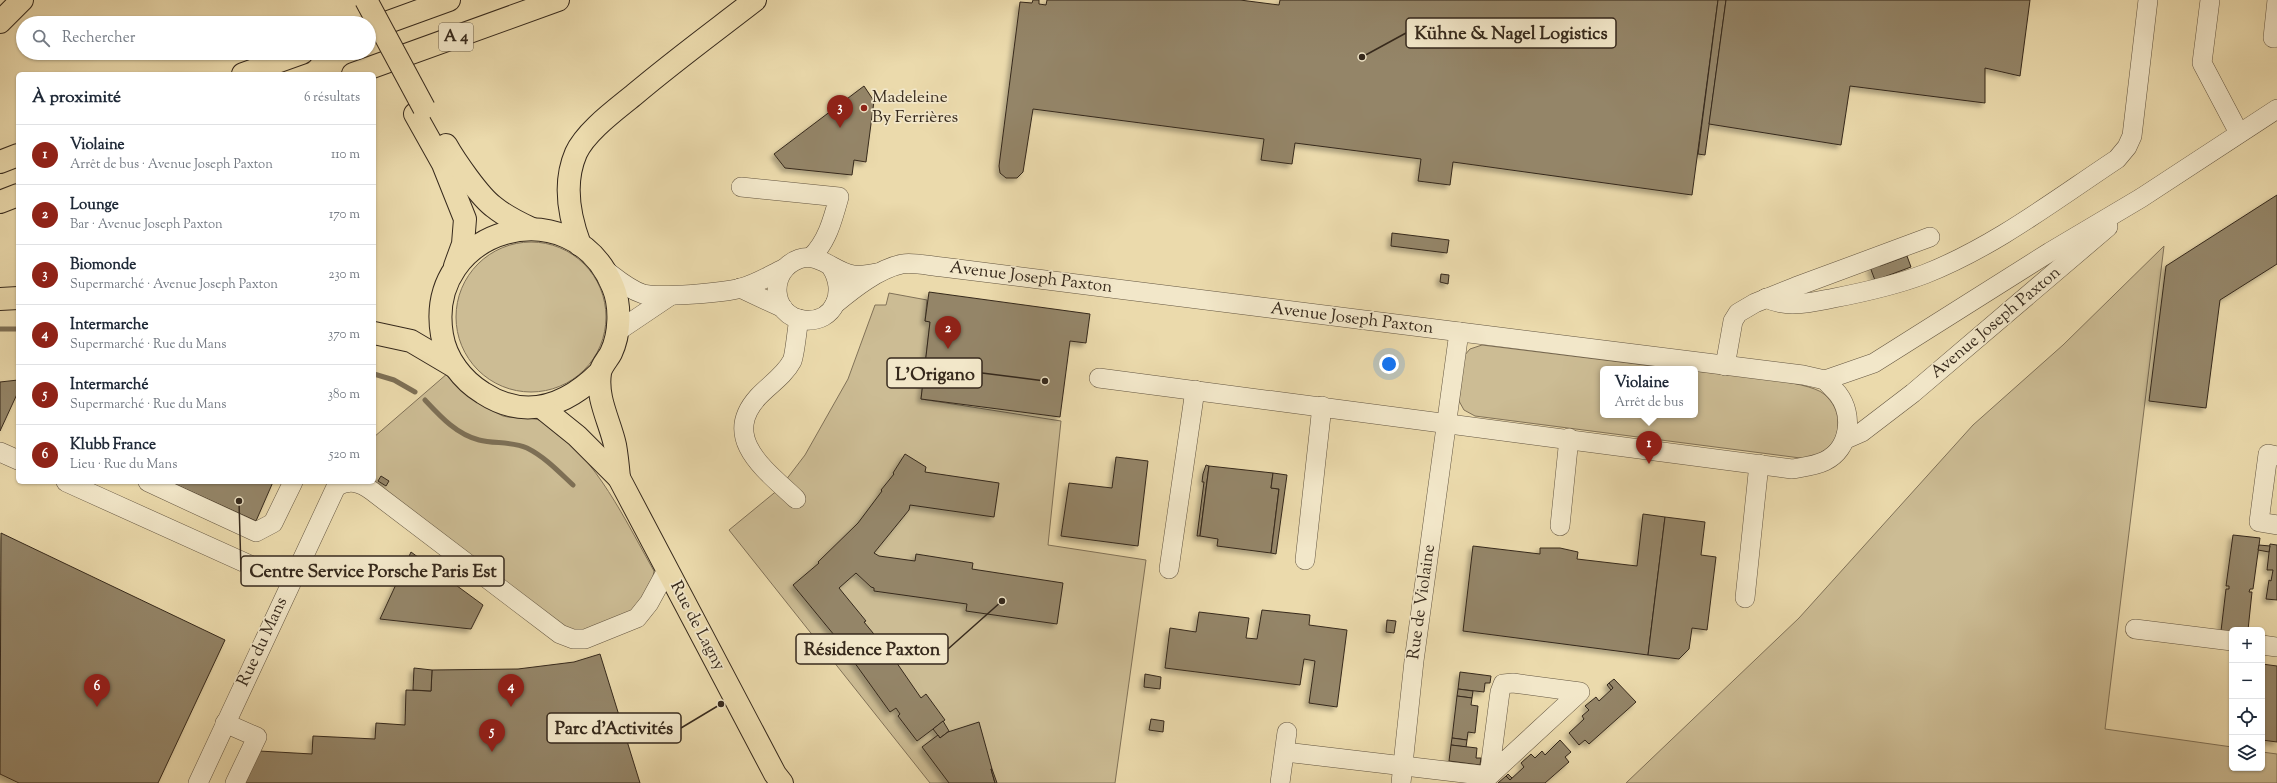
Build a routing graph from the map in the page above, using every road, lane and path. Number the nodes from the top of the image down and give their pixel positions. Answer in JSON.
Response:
{"nodes":[{"id":1,"x":22,"y":0,"type":"edge"},
{"id":2,"x":354,"y":0,"type":"edge"},
{"id":3,"x":366,"y":0,"type":"edge"},
{"id":4,"x":449,"y":0,"type":"edge"},
{"id":5,"x":558,"y":0,"type":"edge"},
{"id":6,"x":755,"y":0,"type":"edge"},
{"id":7,"x":2148,"y":0,"type":"edge"},
{"id":8,"x":2210,"y":0,"type":"edge"},
{"id":9,"x":2277,"y":0,"type":"edge"},
{"id":10,"x":363,"y":16,"type":"edge"},
{"id":11,"x":374,"y":16,"type":"edge"},
{"id":12,"x":376,"y":21,"type":"edge"},
{"id":13,"x":0,"y":22,"type":"edge"},
{"id":14,"x":376,"y":26,"type":"edge"},
{"id":15,"x":2277,"y":35,"type":"edge"},
{"id":16,"x":376,"y":39,"type":"edge"},
{"id":17,"x":282,"y":60,"type":"edge"},
{"id":18,"x":249,"y":72,"type":"edge"},
{"id":19,"x":359,"y":72,"type":"edge"},
{"id":20,"x":2277,"y":109,"type":"edge"},
{"id":21,"x":420,"y":111,"type":"junction"},
{"id":22,"x":2240,"y":133,"type":"junction"},
{"id":23,"x":16,"y":156,"type":"edge"},
{"id":24,"x":0,"y":162,"type":"edge"},
{"id":25,"x":741,"y":186,"type":"dead end"},
{"id":26,"x":16,"y":196,"type":"edge"},
{"id":27,"x":2141,"y":198,"type":"junction"},
{"id":28,"x":0,"y":202,"type":"edge"},
{"id":29,"x":532,"y":229,"type":"junction"},
{"id":30,"x":1930,"y":238,"type":"dead end"},
{"id":31,"x":580,"y":245,"type":"junction"},
{"id":32,"x":811,"y":257,"type":"junction"},
{"id":33,"x":831,"y":267,"type":"junction"},
{"id":34,"x":604,"y":269,"type":"junction"},
{"id":35,"x":783,"y":269,"type":"junction"},
{"id":36,"x":452,"y":273,"type":"junction"},
{"id":37,"x":880,"y":273,"type":"junction"},
{"id":38,"x":740,"y":288,"type":"junction"},
{"id":39,"x":670,"y":296,"type":"junction"},
{"id":40,"x":16,"y":298,"type":"edge"},
{"id":41,"x":1766,"y":298,"type":"junction"},
{"id":42,"x":0,"y":300,"type":"edge"},
{"id":43,"x":835,"y":304,"type":"junction"},
{"id":44,"x":783,"y":308,"type":"junction"},
{"id":45,"x":799,"y":319,"type":"junction"},
{"id":46,"x":618,"y":331,"type":"junction"},
{"id":47,"x":1458,"y":332,"type":"junction"},
{"id":48,"x":376,"y":333,"type":"edge"},
{"id":49,"x":1725,"y":366,"type":"junction"},
{"id":50,"x":455,"y":367,"type":"junction"},
{"id":51,"x":600,"y":372,"type":"junction"},
{"id":52,"x":1099,"y":378,"type":"dead end"},
{"id":53,"x":1825,"y":380,"type":"junction"},
{"id":54,"x":1195,"y":390,"type":"junction"},
{"id":55,"x":1322,"y":406,"type":"junction"},
{"id":56,"x":541,"y":407,"type":"junction"},
{"id":57,"x":1447,"y":422,"type":"junction"},
{"id":58,"x":1569,"y":438,"type":"junction"},
{"id":59,"x":1846,"y":439,"type":"junction"},
{"id":60,"x":0,"y":452,"type":"edge"},
{"id":61,"x":2277,"y":456,"type":"edge"},
{"id":62,"x":16,"y":459,"type":"edge"},
{"id":63,"x":1759,"y":464,"type":"junction"},
{"id":64,"x":619,"y":478,"type":"junction"},
{"id":65,"x":70,"y":484,"type":"edge"},
{"id":66,"x":152,"y":484,"type":"edge"},
{"id":67,"x":291,"y":484,"type":"edge"},
{"id":68,"x":341,"y":484,"type":"edge"},
{"id":69,"x":362,"y":484,"type":"edge"},
{"id":70,"x":796,"y":499,"type":"dead end"},
{"id":71,"x":2277,"y":525,"type":"edge"},
{"id":72,"x":1560,"y":526,"type":"dead end"},
{"id":73,"x":1305,"y":560,"type":"dead end"},
{"id":74,"x":1169,"y":568,"type":"dead end"},
{"id":75,"x":667,"y":570,"type":"junction"},
{"id":76,"x":272,"y":575,"type":"dead end"},
{"id":77,"x":1745,"y":598,"type":"dead end"},
{"id":78,"x":2135,"y":629,"type":"dead end"},
{"id":79,"x":2229,"y":641,"type":"edge"},
{"id":80,"x":2265,"y":645,"type":"edge"},
{"id":81,"x":2277,"y":647,"type":"edge"},
{"id":82,"x":225,"y":723,"type":"junction"},
{"id":83,"x":1287,"y":732,"type":"dead end"},
{"id":84,"x":1285,"y":752,"type":"junction"},
{"id":85,"x":1402,"y":775,"type":"edge"},
{"id":86,"x":1489,"y":776,"type":"junction"},
{"id":87,"x":778,"y":780,"type":"edge"},
{"id":88,"x":198,"y":783,"type":"edge"},
{"id":89,"x":235,"y":783,"type":"edge"},
{"id":90,"x":1280,"y":783,"type":"edge"}],
"edges":[{"from":1,"to":13,"type":"main road"},
{"from":2,"to":10,"type":"main road"},
{"from":3,"to":11,"type":"main road","bridge":true},
{"from":4,"to":14,"type":"main road","number":"A 4"},
{"from":5,"to":19,"type":"main road","number":"A 4"},
{"from":6,"to":31,"type":"main road"},
{"from":7,"to":41,"type":"street"},
{"from":8,"to":22,"type":"street"},
{"from":9,"to":15,"type":"street"},
{"from":12,"to":21,"type":"main road","bridge":true},
{"from":16,"to":21,"type":"main road"},
{"from":17,"to":18,"type":"main road"},
{"from":20,"to":22,"type":"street","name":"Avenue Joseph Paxton"},
{"from":21,"to":29,"type":"main road"},
{"from":21,"to":36,"type":"main road"},
{"from":22,"to":27,"type":"street","name":"Avenue Joseph Paxton"},
{"from":23,"to":24,"type":"main road"},
{"from":25,"to":32,"type":"street"},
{"from":26,"to":28,"type":"main road"},
{"from":27,"to":53,"type":"street","name":"Avenue Joseph Paxton"},
{"from":27,"to":59,"type":"street","name":"Avenue Joseph Paxton"},
{"from":29,"to":31,"type":"main road"},
{"from":29,"to":36,"type":"main road"},
{"from":30,"to":41,"type":"street"},
{"from":31,"to":34,"type":"main road"},
{"from":32,"to":33,"type":"street"},
{"from":32,"to":35,"type":"street"},
{"from":33,"to":37,"type":"street","name":"Avenue Joseph Paxton"},
{"from":33,"to":43,"type":"street"},
{"from":34,"to":39,"type":"street"},
{"from":34,"to":46,"type":"main road"},
{"from":35,"to":38,"type":"street"},
{"from":35,"to":44,"type":"street"},
{"from":36,"to":50,"type":"main road"},
{"from":37,"to":43,"type":"street","name":"Avenue Joseph Paxton"},
{"from":37,"to":47,"type":"street","name":"Avenue Joseph Paxton"},
{"from":38,"to":39,"type":"street"},
{"from":38,"to":44,"type":"street"},
{"from":39,"to":46,"type":"street"},
{"from":40,"to":42,"type":"main road"},
{"from":41,"to":49,"type":"street"},
{"from":43,"to":45,"type":"street"},
{"from":44,"to":45,"type":"street"},
{"from":45,"to":70,"type":"street"},
{"from":46,"to":51,"type":"main road"},
{"from":47,"to":49,"type":"street","name":"Avenue Joseph Paxton"},
{"from":47,"to":57,"type":"street","name":"Rue de Violaine"},
{"from":48,"to":50,"type":"main road"},
{"from":49,"to":53,"type":"street","name":"Avenue Joseph Paxton"},
{"from":50,"to":56,"type":"main road"},
{"from":51,"to":56,"type":"main road"},
{"from":51,"to":64,"type":"main road","name":"Rue de Lagny"},
{"from":52,"to":54,"type":"street","name":"Avenue Joseph Paxton"},
{"from":53,"to":59,"type":"street"},
{"from":54,"to":55,"type":"street","name":"Avenue Joseph Paxton"},
{"from":54,"to":74,"type":"street"},
{"from":55,"to":57,"type":"street","name":"Avenue Joseph Paxton"},
{"from":55,"to":73,"type":"street"},
{"from":56,"to":64,"type":"main road","name":"Rue de Lagny"},
{"from":57,"to":58,"type":"street","name":"Avenue Joseph Paxton"},
{"from":57,"to":85,"type":"street","name":"Rue de Violaine"},
{"from":58,"to":63,"type":"street","name":"Avenue Joseph Paxton"},
{"from":58,"to":72,"type":"street"},
{"from":59,"to":63,"type":"street","name":"Avenue Joseph Paxton"},
{"from":60,"to":62,"type":"street"},
{"from":61,"to":71,"type":"street"},
{"from":63,"to":77,"type":"street"},
{"from":64,"to":75,"type":"main road","name":"Rue de Lagny"},
{"from":65,"to":76,"type":"street"},
{"from":66,"to":67,"type":"street"},
{"from":68,"to":82,"type":"street","name":"Rue du Mans"},
{"from":69,"to":75,"type":"street","name":"Rue du Mans"},
{"from":75,"to":87,"type":"main road","name":"Rue de Lagny"},
{"from":78,"to":79,"type":"street"},
{"from":80,"to":81,"type":"street"},
{"from":82,"to":88,"type":"street","name":"Rue du Mans"},
{"from":82,"to":89,"type":"street"},
{"from":83,"to":84,"type":"street"},
{"from":84,"to":85,"type":"street"},
{"from":84,"to":90,"type":"street"},
{"from":85,"to":86,"type":"street"},
{"from":86,"to":86,"type":"street"}]}
